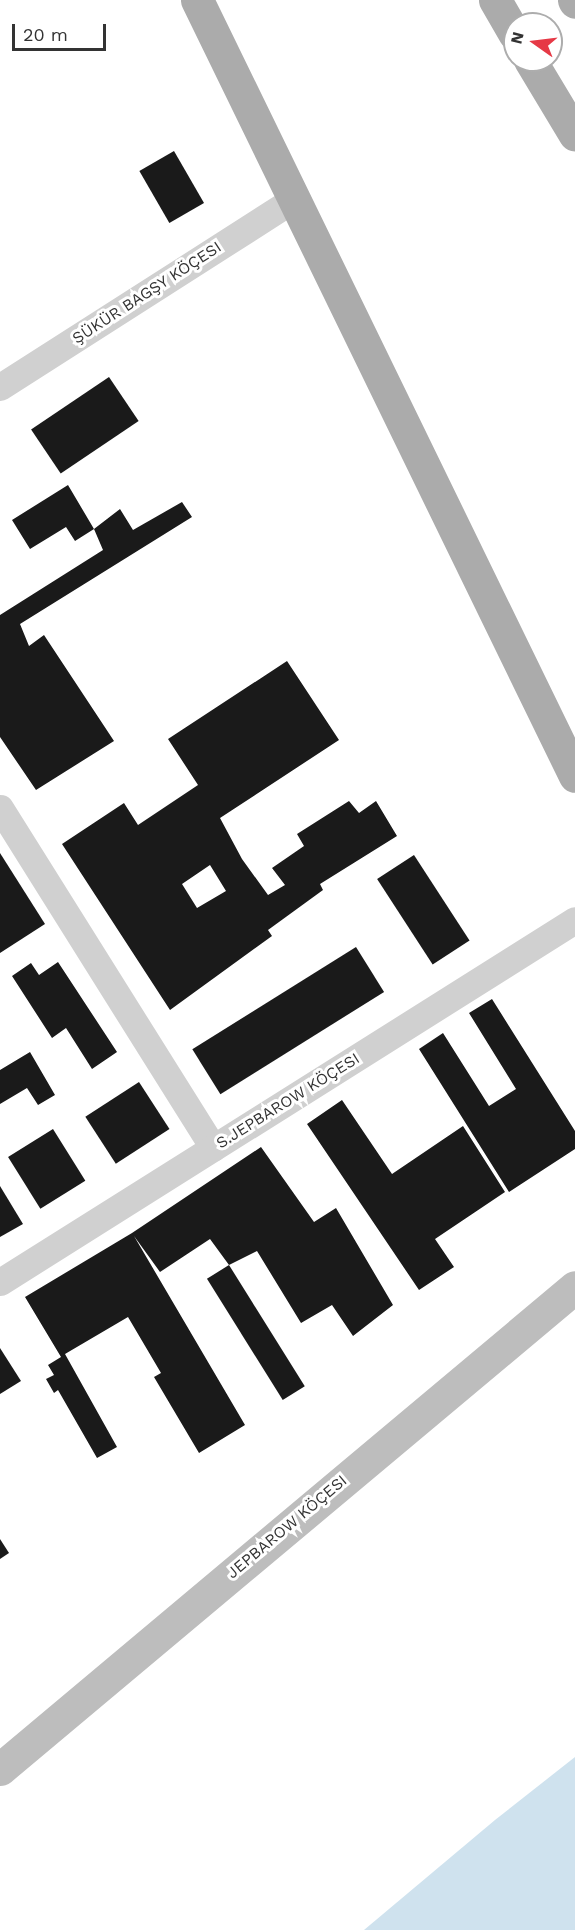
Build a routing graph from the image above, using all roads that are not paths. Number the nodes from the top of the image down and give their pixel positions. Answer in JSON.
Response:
{"nodes":[{"id":1,"x":197,"y":0,"type":"edge"},
{"id":2,"x":495,"y":0,"type":"edge"},
{"id":3,"x":503,"y":14,"type":"edge"},
{"id":4,"x":537,"y":72,"type":"edge"},
{"id":5,"x":575,"y":135,"type":"edge"},
{"id":6,"x":294,"y":200,"type":"junction"},
{"id":7,"x":0,"y":387,"type":"edge"},
{"id":8,"x":575,"y":776,"type":"edge"},
{"id":9,"x":0,"y":808,"type":"edge"},
{"id":10,"x":575,"y":920,"type":"edge"},
{"id":11,"x":213,"y":1148,"type":"junction"},
{"id":12,"x":0,"y":1282,"type":"edge"},
{"id":13,"x":575,"y":1287,"type":"edge"},
{"id":14,"x":0,"y":1769,"type":"edge"}],
"edges":[{"from":1,"to":6,"type":"main road"},
{"from":2,"to":3,"type":"main road"},
{"from":4,"to":5,"type":"main road"},
{"from":6,"to":7,"type":"street","name":"ŞÜKÜR BAGŞY KÖÇESI"},
{"from":6,"to":8,"type":"main road"},
{"from":9,"to":11,"type":"street"},
{"from":10,"to":11,"type":"street","name":"S.JEPBAROW KÖÇESI"},
{"from":11,"to":12,"type":"street","name":"S.JEPBAROW KÖÇESI"},
{"from":13,"to":14,"type":"street","name":"JEPBAROW KÖÇESI"}]}
